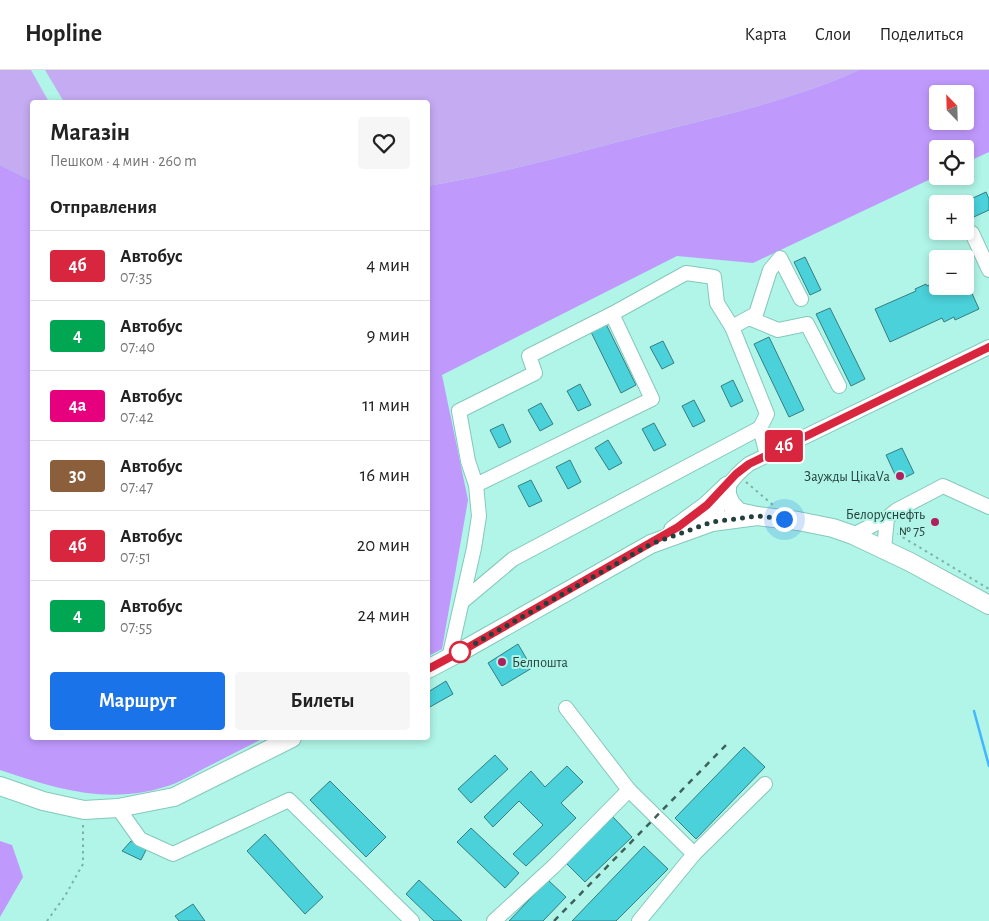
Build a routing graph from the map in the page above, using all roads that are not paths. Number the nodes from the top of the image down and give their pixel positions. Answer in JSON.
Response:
{"nodes":[{"id":1,"x":974,"y":237,"type":"edge"},
{"id":2,"x":989,"y":270,"type":"edge"},
{"id":3,"x":801,"y":299,"type":"dead end"},
{"id":4,"x":612,"y":314,"type":"junction"},
{"id":5,"x":749,"y":318,"type":"junction"},
{"id":6,"x":732,"y":328,"type":"junction"},
{"id":7,"x":989,"y":347,"type":"edge"},
{"id":8,"x":838,"y":386,"type":"dead end"},
{"id":9,"x":760,"y":428,"type":"junction"},
{"id":10,"x":767,"y":455,"type":"junction"},
{"id":11,"x":734,"y":482,"type":"junction"},
{"id":12,"x":476,"y":486,"type":"junction"},
{"id":13,"x":989,"y":508,"type":"edge"},
{"id":14,"x":892,"y":514,"type":"junction"},
{"id":15,"x":757,"y":516,"type":"junction"},
{"id":16,"x":712,"y":522,"type":"junction"},
{"id":17,"x":853,"y":535,"type":"junction"},
{"id":18,"x":651,"y":544,"type":"junction"},
{"id":19,"x":884,"y":549,"type":"junction"},
{"id":20,"x":463,"y":601,"type":"junction"},
{"id":21,"x":989,"y":605,"type":"edge"},
{"id":22,"x":449,"y":658,"type":"junction"},
{"id":23,"x":430,"y":668,"type":"edge"},
{"id":24,"x":566,"y":708,"type":"dead end"},
{"id":25,"x":288,"y":740,"type":"edge"},
{"id":26,"x":766,"y":784,"type":"dead end"},
{"id":27,"x":0,"y":786,"type":"edge"},
{"id":28,"x":629,"y":790,"type":"junction"},
{"id":29,"x":118,"y":808,"type":"junction"},
{"id":30,"x":694,"y":854,"type":"junction"},
{"id":31,"x":412,"y":921,"type":"edge"},
{"id":32,"x":494,"y":921,"type":"edge"},
{"id":33,"x":639,"y":921,"type":"edge"}],
"edges":[{"from":1,"to":2,"type":"street"},
{"from":3,"to":5,"type":"street"},
{"from":4,"to":6,"type":"street"},
{"from":4,"to":12,"type":"street"},
{"from":4,"to":12,"type":"street"},
{"from":5,"to":6,"type":"street"},
{"from":5,"to":8,"type":"street"},
{"from":6,"to":9,"type":"street"},
{"from":7,"to":10,"type":"street"},
{"from":9,"to":10,"type":"street"},
{"from":9,"to":20,"type":"street"},
{"from":10,"to":11,"type":"street"},
{"from":11,"to":15,"type":"main road"},
{"from":11,"to":16,"type":"street"},
{"from":11,"to":18,"type":"main road"},
{"from":12,"to":20,"type":"street"},
{"from":13,"to":14,"type":"street"},
{"from":14,"to":17,"type":"street"},
{"from":14,"to":19,"type":"street"},
{"from":15,"to":16,"type":"main road"},
{"from":15,"to":17,"type":"main road"},
{"from":16,"to":18,"type":"main road"},
{"from":17,"to":19,"type":"main road"},
{"from":18,"to":22,"type":"main road"},
{"from":19,"to":21,"type":"main road"},
{"from":20,"to":22,"type":"street"},
{"from":22,"to":23,"type":"main road"},
{"from":24,"to":28,"type":"street"},
{"from":25,"to":29,"type":"main road"},
{"from":26,"to":30,"type":"street"},
{"from":27,"to":29,"type":"main road"},
{"from":28,"to":30,"type":"street"},
{"from":28,"to":32,"type":"street"},
{"from":29,"to":31,"type":"street"},
{"from":30,"to":33,"type":"street"}]}
